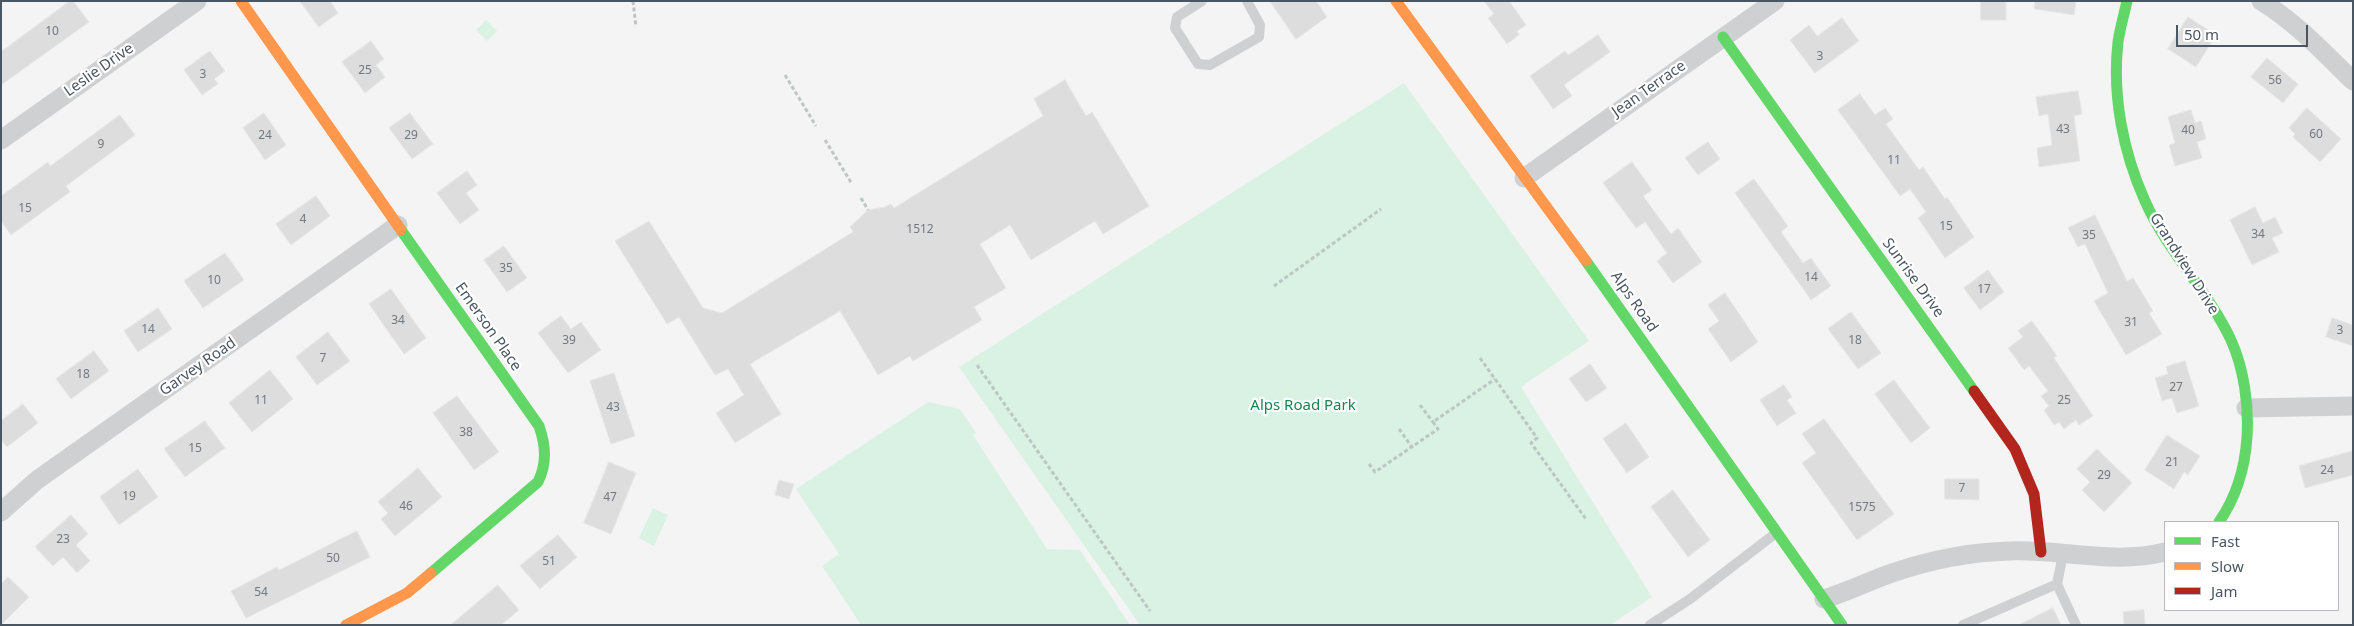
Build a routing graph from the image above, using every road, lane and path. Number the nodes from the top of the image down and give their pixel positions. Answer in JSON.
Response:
{"nodes":[{"id":1,"x":197,"y":1,"type":"edge"},
{"id":2,"x":241,"y":1,"type":"edge"},
{"id":3,"x":632,"y":1,"type":"edge"},
{"id":4,"x":1202,"y":1,"type":"edge"},
{"id":5,"x":1247,"y":1,"type":"edge"},
{"id":6,"x":1396,"y":1,"type":"edge"},
{"id":7,"x":1775,"y":1,"type":"edge"},
{"id":8,"x":2127,"y":1,"type":"edge"},
{"id":9,"x":2261,"y":1,"type":"edge"},
{"id":10,"x":636,"y":27,"type":"dead end"},
{"id":11,"x":1723,"y":37,"type":"junction"},
{"id":12,"x":785,"y":75,"type":"dead end"},
{"id":13,"x":2353,"y":80,"type":"edge"},
{"id":14,"x":816,"y":126,"type":"dead end"},
{"id":15,"x":1,"y":140,"type":"edge"},
{"id":16,"x":825,"y":140,"type":"dead end"},
{"id":17,"x":1524,"y":178,"type":"junction"},
{"id":18,"x":852,"y":184,"type":"dead end"},
{"id":19,"x":861,"y":198,"type":"dead end"},
{"id":20,"x":1381,"y":209,"type":"dead end"},
{"id":21,"x":868,"y":210,"type":"dead end"},
{"id":22,"x":398,"y":225,"type":"junction"},
{"id":23,"x":1274,"y":286,"type":"dead end"},
{"id":24,"x":1480,"y":358,"type":"dead end"},
{"id":25,"x":977,"y":365,"type":"dead end"},
{"id":26,"x":1495,"y":379,"type":"junction"},
{"id":27,"x":1420,"y":405,"type":"dead end"},
{"id":28,"x":2353,"y":406,"type":"edge"},
{"id":29,"x":2246,"y":408,"type":"junction"},
{"id":30,"x":1433,"y":422,"type":"junction"},
{"id":31,"x":1399,"y":429,"type":"dead end"},
{"id":32,"x":1412,"y":447,"type":"junction"},
{"id":33,"x":1369,"y":464,"type":"dead end"},
{"id":34,"x":1,"y":512,"type":"edge"},
{"id":35,"x":1586,"y":520,"type":"dead end"},
{"id":36,"x":2220,"y":521,"type":"edge"},
{"id":37,"x":1777,"y":532,"type":"junction"},
{"id":38,"x":2041,"y":552,"type":"junction"},
{"id":39,"x":2164,"y":552,"type":"edge"},
{"id":40,"x":2063,"y":554,"type":"junction"},
{"id":41,"x":2057,"y":584,"type":"junction"},
{"id":42,"x":1824,"y":599,"type":"junction"},
{"id":43,"x":1150,"y":611,"type":"dead end"},
{"id":44,"x":346,"y":625,"type":"edge"},
{"id":45,"x":1650,"y":625,"type":"edge"},
{"id":46,"x":1842,"y":625,"type":"edge"},
{"id":47,"x":1963,"y":625,"type":"edge"},
{"id":48,"x":2076,"y":625,"type":"edge"}],
"edges":[{"from":1,"to":15,"type":"street","name":"Leslie Drive"},
{"from":2,"to":22,"type":"street","name":"Emerson Place"},
{"from":3,"to":10,"type":"path"},
{"from":4,"to":5,"type":"lane"},
{"from":6,"to":17,"type":"street","name":"Alps Road"},
{"from":7,"to":11,"type":"street","name":"Jean Terrace"},
{"from":8,"to":29,"type":"street","name":"Grandview Drive"},
{"from":9,"to":13,"type":"street"},
{"from":11,"to":17,"type":"street","name":"Jean Terrace"},
{"from":11,"to":38,"type":"street","name":"Sunrise Drive"},
{"from":12,"to":14,"type":"path"},
{"from":16,"to":18,"type":"path"},
{"from":17,"to":37,"type":"street","name":"Alps Road"},
{"from":19,"to":21,"type":"path"},
{"from":20,"to":23,"type":"path"},
{"from":22,"to":34,"type":"street","name":"Garvey Road"},
{"from":22,"to":44,"type":"street","name":"Emerson Place"},
{"from":24,"to":26,"type":"path"},
{"from":25,"to":43,"type":"path"},
{"from":26,"to":30,"type":"path"},
{"from":26,"to":35,"type":"path"},
{"from":27,"to":30,"type":"path"},
{"from":28,"to":29,"type":"street"},
{"from":29,"to":36,"type":"street","name":"Grandview Drive"},
{"from":30,"to":32,"type":"path"},
{"from":31,"to":32,"type":"path"},
{"from":32,"to":33,"type":"path"},
{"from":37,"to":42,"type":"street","name":"Alps Road"},
{"from":37,"to":45,"type":"lane"},
{"from":38,"to":40,"type":"street"},
{"from":38,"to":42,"type":"street"},
{"from":39,"to":40,"type":"street"},
{"from":40,"to":41,"type":"lane"},
{"from":41,"to":47,"type":"lane"},
{"from":41,"to":48,"type":"lane"},
{"from":42,"to":46,"type":"street","name":"Alps Road"}]}
